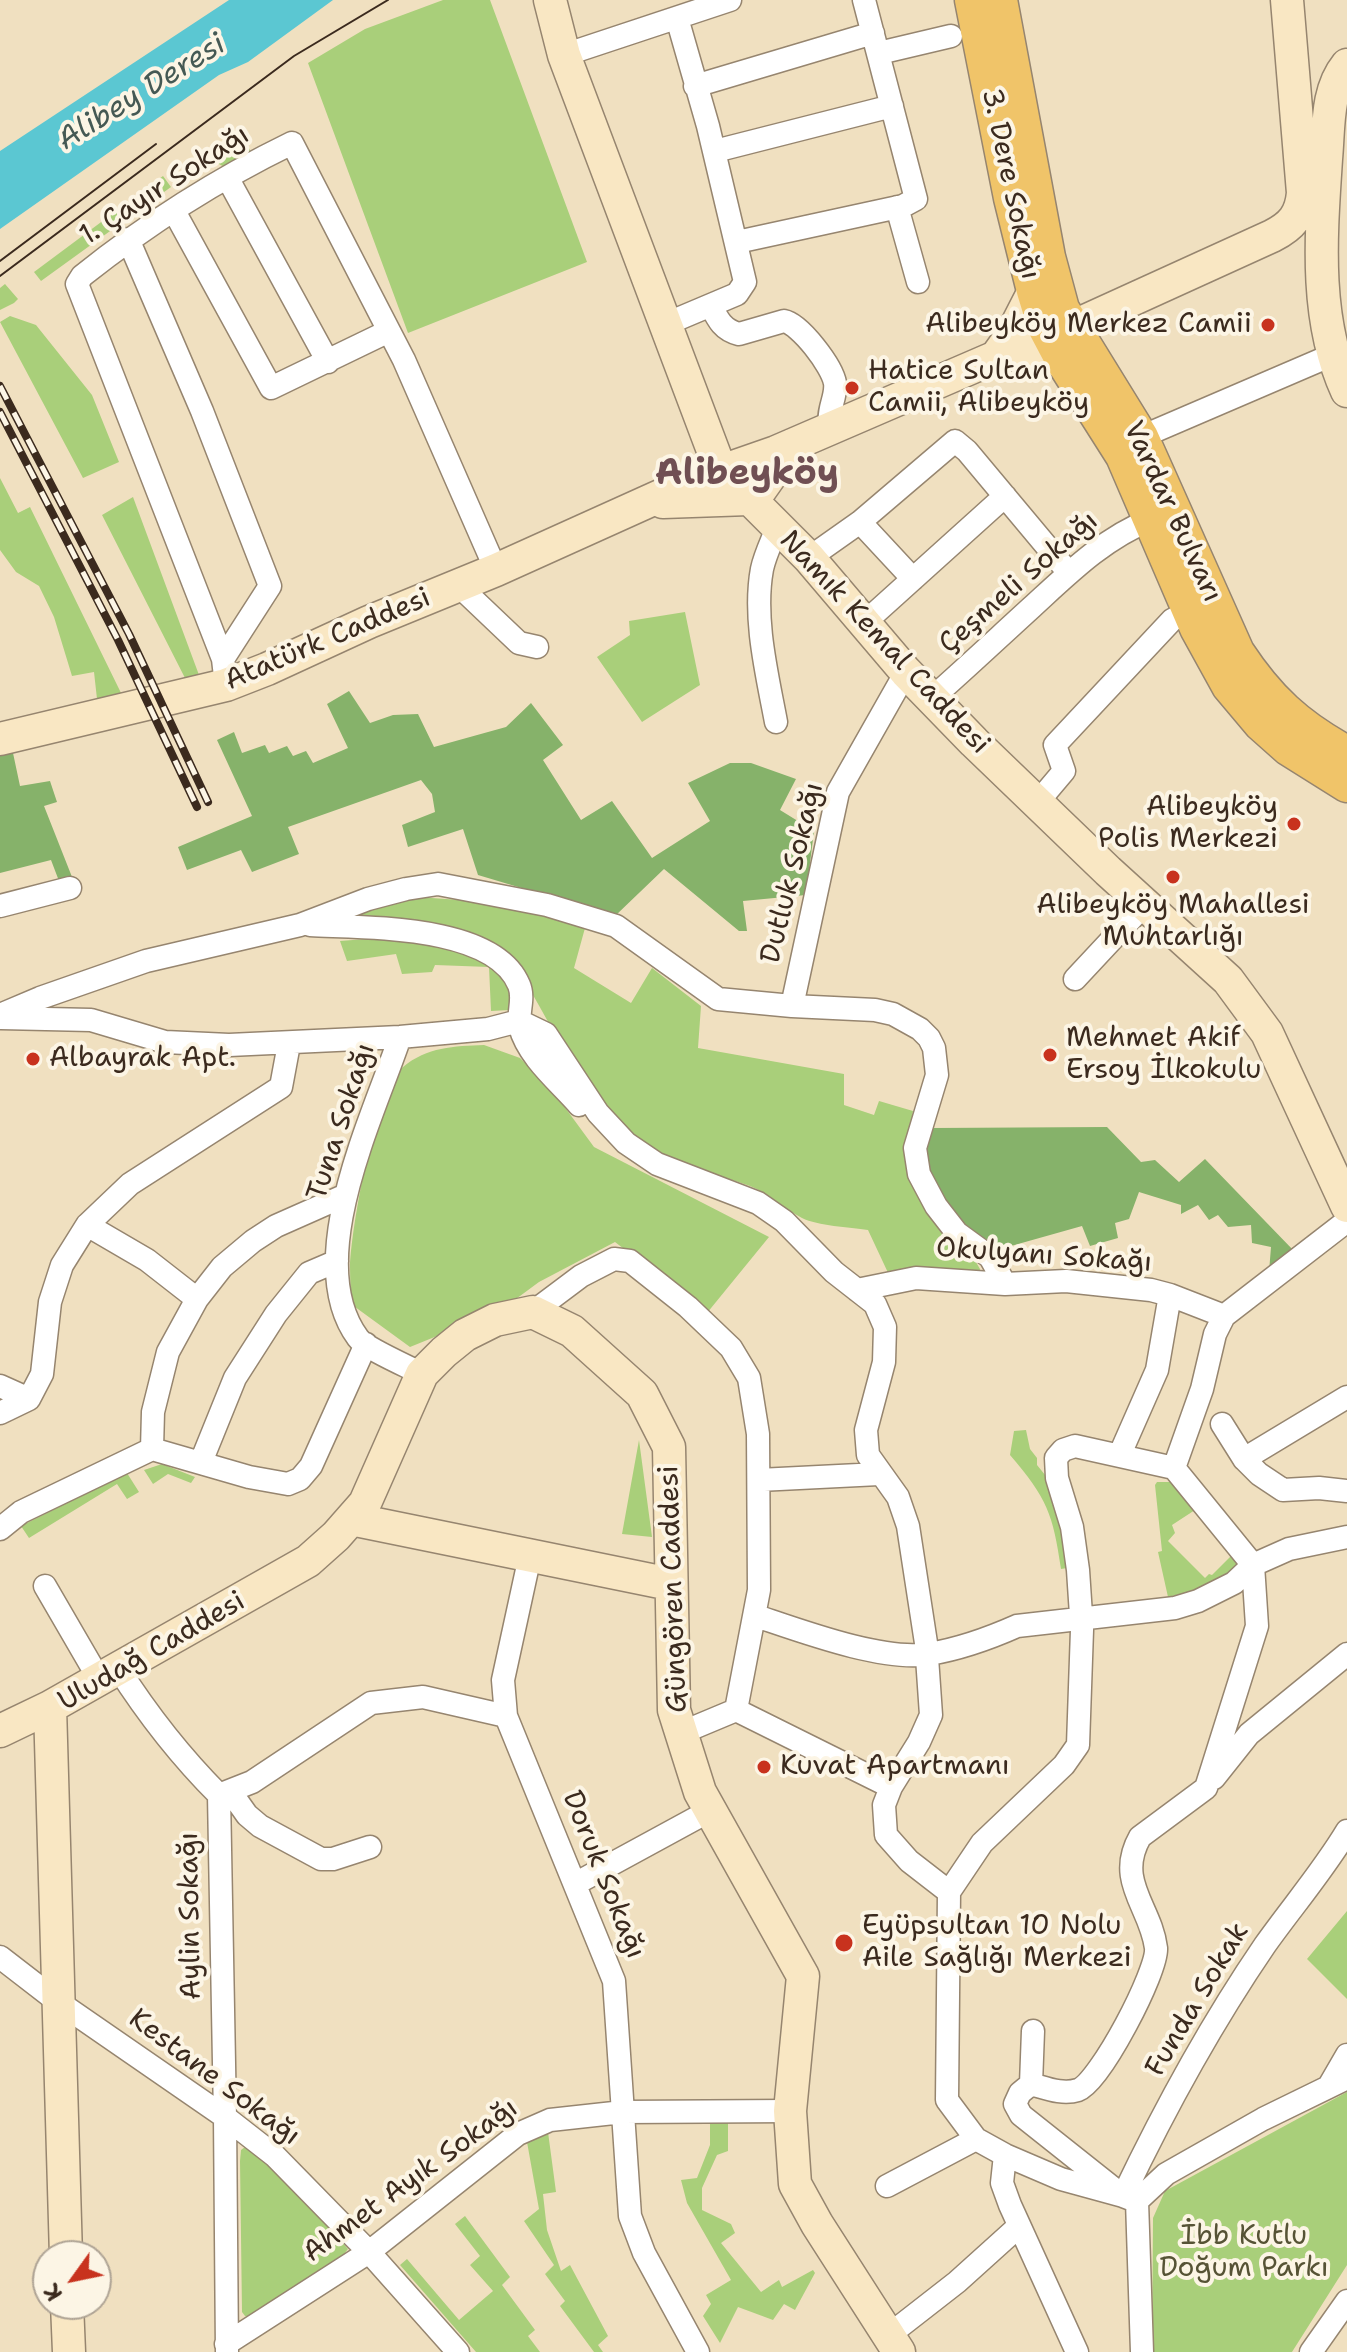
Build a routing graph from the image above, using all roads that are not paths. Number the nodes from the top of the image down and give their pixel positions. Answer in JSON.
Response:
{"nodes":[{"id":1,"x":550,"y":0,"type":"edge"},
{"id":2,"x":730,"y":0,"type":"edge"},
{"id":3,"x":864,"y":0,"type":"edge"},
{"id":4,"x":972,"y":0,"type":"edge"},
{"id":5,"x":1000,"y":0,"type":"edge"},
{"id":6,"x":1287,"y":0,"type":"edge"},
{"id":7,"x":677,"y":18,"type":"junction"},
{"id":8,"x":951,"y":36,"type":"dead end"},
{"id":9,"x":876,"y":43,"type":"junction"},
{"id":10,"x":564,"y":55,"type":"junction"},
{"id":11,"x":1347,"y":65,"type":"edge"},
{"id":12,"x":695,"y":86,"type":"junction"},
{"id":13,"x":892,"y":106,"type":"junction"},
{"id":14,"x":715,"y":151,"type":"junction"},
{"id":15,"x":228,"y":179,"type":"junction"},
{"id":16,"x":897,"y":207,"type":"junction"},
{"id":17,"x":174,"y":211,"type":"junction"},
{"id":18,"x":1272,"y":236,"type":"junction"},
{"id":19,"x":128,"y":239,"type":"junction"},
{"id":20,"x":737,"y":242,"type":"junction"},
{"id":21,"x":1048,"y":257,"type":"junction"},
{"id":22,"x":918,"y":282,"type":"dead end"},
{"id":23,"x":1323,"y":285,"type":"junction"},
{"id":24,"x":1034,"y":291,"type":"junction"},
{"id":25,"x":711,"y":306,"type":"junction"},
{"id":26,"x":666,"y":324,"type":"junction"},
{"id":27,"x":1072,"y":327,"type":"junction"},
{"id":28,"x":389,"y":331,"type":"junction"},
{"id":29,"x":1332,"y":355,"type":"junction"},
{"id":30,"x":996,"y":357,"type":"junction"},
{"id":31,"x":328,"y":362,"type":"junction"},
{"id":32,"x":1071,"y":373,"type":"junction"},
{"id":33,"x":1347,"y":391,"type":"edge"},
{"id":34,"x":830,"y":426,"type":"junction"},
{"id":35,"x":1141,"y":437,"type":"junction"},
{"id":36,"x":792,"y":445,"type":"junction"},
{"id":37,"x":720,"y":469,"type":"junction"},
{"id":38,"x":1005,"y":496,"type":"junction"},
{"id":39,"x":749,"y":499,"type":"junction"},
{"id":40,"x":644,"y":503,"type":"junction"},
{"id":41,"x":1150,"y":520,"type":"junction"},
{"id":42,"x":860,"y":522,"type":"junction"},
{"id":43,"x":777,"y":528,"type":"junction"},
{"id":44,"x":809,"y":558,"type":"junction"},
{"id":45,"x":496,"y":570,"type":"junction"},
{"id":46,"x":1069,"y":573,"type":"junction"},
{"id":47,"x":913,"y":579,"type":"junction"},
{"id":48,"x":458,"y":585,"type":"junction"},
{"id":49,"x":1189,"y":611,"type":"junction"},
{"id":50,"x":863,"y":624,"type":"junction"},
{"id":51,"x":537,"y":647,"type":"dead end"},
{"id":52,"x":225,"y":672,"type":"junction"},
{"id":53,"x":906,"y":672,"type":"junction"},
{"id":54,"x":931,"y":699,"type":"junction"},
{"id":55,"x":776,"y":722,"type":"dead end"},
{"id":56,"x":0,"y":739,"type":"edge"},
{"id":57,"x":1347,"y":753,"type":"edge"},
{"id":58,"x":1347,"y":785,"type":"edge"},
{"id":59,"x":1037,"y":803,"type":"junction"},
{"id":60,"x":70,"y":888,"type":"dead end"},
{"id":61,"x":1145,"y":904,"type":"junction"},
{"id":62,"x":0,"y":906,"type":"edge"},
{"id":63,"x":300,"y":925,"type":"junction"},
{"id":64,"x":1075,"y":979,"type":"dead end"},
{"id":65,"x":792,"y":1006,"type":"junction"},
{"id":66,"x":0,"y":1016,"type":"edge"},
{"id":67,"x":519,"y":1021,"type":"junction"},
{"id":68,"x":400,"y":1037,"type":"junction"},
{"id":69,"x":289,"y":1044,"type":"junction"},
{"id":70,"x":346,"y":1195,"type":"junction"},
{"id":71,"x":1347,"y":1206,"type":"edge"},
{"id":72,"x":1347,"y":1221,"type":"edge"},
{"id":73,"x":87,"y":1225,"type":"junction"},
{"id":74,"x":337,"y":1261,"type":"junction"},
{"id":75,"x":1005,"y":1284,"type":"junction"},
{"id":76,"x":857,"y":1290,"type":"junction"},
{"id":77,"x":1170,"y":1295,"type":"junction"},
{"id":78,"x":197,"y":1299,"type":"junction"},
{"id":79,"x":533,"y":1312,"type":"junction"},
{"id":80,"x":1224,"y":1316,"type":"junction"},
{"id":81,"x":366,"y":1344,"type":"junction"},
{"id":82,"x":422,"y":1374,"type":"junction"},
{"id":83,"x":0,"y":1386,"type":"edge"},
{"id":84,"x":1347,"y":1397,"type":"edge"},
{"id":85,"x":29,"y":1399,"type":"junction"},
{"id":86,"x":0,"y":1413,"type":"edge"},
{"id":87,"x":1222,"y":1424,"type":"dead end"},
{"id":88,"x":152,"y":1449,"type":"junction"},
{"id":89,"x":1120,"y":1454,"type":"junction"},
{"id":90,"x":1244,"y":1459,"type":"junction"},
{"id":91,"x":201,"y":1462,"type":"junction"},
{"id":92,"x":1174,"y":1468,"type":"junction"},
{"id":93,"x":879,"y":1474,"type":"junction"},
{"id":94,"x":759,"y":1480,"type":"junction"},
{"id":95,"x":1347,"y":1491,"type":"edge"},
{"id":96,"x":351,"y":1519,"type":"junction"},
{"id":97,"x":0,"y":1529,"type":"edge"},
{"id":98,"x":1347,"y":1537,"type":"edge"},
{"id":99,"x":530,"y":1556,"type":"junction"},
{"id":100,"x":1253,"y":1565,"type":"junction"},
{"id":101,"x":670,"y":1584,"type":"junction"},
{"id":102,"x":45,"y":1586,"type":"dead end"},
{"id":103,"x":756,"y":1616,"type":"junction"},
{"id":104,"x":1080,"y":1619,"type":"junction"},
{"id":105,"x":1347,"y":1654,"type":"edge"},
{"id":106,"x":927,"y":1655,"type":"junction"},
{"id":107,"x":109,"y":1674,"type":"junction"},
{"id":108,"x":50,"y":1707,"type":"junction"},
{"id":109,"x":736,"y":1710,"type":"junction"},
{"id":110,"x":506,"y":1716,"type":"junction"},
{"id":111,"x":0,"y":1731,"type":"edge"},
{"id":112,"x":681,"y":1733,"type":"junction"},
{"id":113,"x":891,"y":1787,"type":"junction"},
{"id":114,"x":1206,"y":1788,"type":"junction"},
{"id":115,"x":225,"y":1793,"type":"junction"},
{"id":116,"x":711,"y":1810,"type":"junction"},
{"id":117,"x":1345,"y":1837,"type":"edge"},
{"id":118,"x":370,"y":1847,"type":"dead end"},
{"id":119,"x":575,"y":1884,"type":"junction"},
{"id":120,"x":949,"y":1892,"type":"junction"},
{"id":121,"x":0,"y":1957,"type":"edge"},
{"id":122,"x":57,"y":2001,"type":"junction"},
{"id":123,"x":1033,"y":2031,"type":"dead end"},
{"id":124,"x":1347,"y":2055,"type":"edge"},
{"id":125,"x":1338,"y":2082,"type":"edge"},
{"id":126,"x":1031,"y":2084,"type":"junction"},
{"id":127,"x":790,"y":2111,"type":"junction"},
{"id":128,"x":623,"y":2112,"type":"junction"},
{"id":129,"x":225,"y":2117,"type":"junction"},
{"id":130,"x":976,"y":2139,"type":"junction"},
{"id":131,"x":1005,"y":2155,"type":"junction"},
{"id":132,"x":887,"y":2186,"type":"dead end"},
{"id":133,"x":1130,"y":2199,"type":"junction"},
{"id":134,"x":1018,"y":2227,"type":"junction"},
{"id":135,"x":65,"y":2240,"type":"edge"},
{"id":136,"x":369,"y":2252,"type":"junction"},
{"id":137,"x":1347,"y":2301,"type":"edge"},
{"id":138,"x":68,"y":2320,"type":"edge"},
{"id":139,"x":894,"y":2344,"type":"edge"},
{"id":140,"x":226,"y":2348,"type":"edge"},
{"id":141,"x":1319,"y":2349,"type":"edge"},
{"id":142,"x":69,"y":2352,"type":"edge"},
{"id":143,"x":458,"y":2352,"type":"edge"},
{"id":144,"x":698,"y":2352,"type":"edge"},
{"id":145,"x":1077,"y":2352,"type":"edge"},
{"id":146,"x":1142,"y":2352,"type":"edge"}],
"edges":[{"from":1,"to":10,"type":"main road","name":"Namık Kemal Caddesi"},
{"from":2,"to":7,"type":"street"},
{"from":3,"to":9,"type":"street"},
{"from":4,"to":24,"type":"main road","name":"3. Dere Sokağı"},
{"from":5,"to":21,"type":"main road","name":"Vardar Bulvarı"},
{"from":6,"to":18,"type":"main road"},
{"from":7,"to":10,"type":"street"},
{"from":7,"to":12,"type":"street"},
{"from":8,"to":9,"type":"street"},
{"from":9,"to":12,"type":"street"},
{"from":9,"to":13,"type":"street"},
{"from":10,"to":26,"type":"main road","name":"Namık Kemal Caddesi"},
{"from":11,"to":23,"type":"main road"},
{"from":12,"to":14,"type":"street"},
{"from":13,"to":14,"type":"street"},
{"from":13,"to":16,"type":"street"},
{"from":14,"to":20,"type":"street"},
{"from":15,"to":17,"type":"street","name":"1. Çayır Sokağı"},
{"from":15,"to":28,"type":"street","name":"1. Çayır Sokağı"},
{"from":15,"to":31,"type":"street"},
{"from":16,"to":20,"type":"street"},
{"from":16,"to":22,"type":"street"},
{"from":17,"to":19,"type":"street","name":"1. Çayır Sokağı"},
{"from":17,"to":31,"type":"street"},
{"from":18,"to":23,"type":"main road"},
{"from":18,"to":27,"type":"main road"},
{"from":19,"to":52,"type":"street"},
{"from":19,"to":52,"type":"street","name":"1. Çayır Sokağı"},
{"from":20,"to":25,"type":"street"},
{"from":21,"to":24,"type":"main road"},
{"from":21,"to":27,"type":"main road","name":"Vardar Bulvarı"},
{"from":23,"to":29,"type":"main road"},
{"from":24,"to":30,"type":"main road"},
{"from":24,"to":32,"type":"main road","name":"3. Dere Sokağı"},
{"from":25,"to":26,"type":"street"},
{"from":25,"to":34,"type":"street"},
{"from":26,"to":37,"type":"main road","name":"Namık Kemal Caddesi"},
{"from":27,"to":32,"type":"main road"},
{"from":27,"to":35,"type":"main road","name":"Vardar Bulvarı"},
{"from":28,"to":31,"type":"street"},
{"from":28,"to":45,"type":"street","name":"1. Çayır Sokağı"},
{"from":29,"to":33,"type":"main road"},
{"from":29,"to":35,"type":"street"},
{"from":30,"to":32,"type":"main road","name":"Atatürk Caddesi"},
{"from":30,"to":34,"type":"main road","name":"Atatürk Caddesi"},
{"from":32,"to":41,"type":"main road","name":"Vardar Bulvarı"},
{"from":34,"to":36,"type":"main road","name":"Atatürk Caddesi"},
{"from":35,"to":57,"type":"main road","name":"Vardar Bulvarı"},
{"from":36,"to":37,"type":"main road","name":"Atatürk Caddesi"},
{"from":36,"to":39,"type":"main road","name":"Atatürk Caddesi"},
{"from":37,"to":39,"type":"main road","name":"Namık Kemal Caddesi"},
{"from":37,"to":40,"type":"main road","name":"Atatürk Caddesi"},
{"from":38,"to":42,"type":"street"},
{"from":38,"to":46,"type":"street"},
{"from":38,"to":47,"type":"street"},
{"from":39,"to":40,"type":"main road","name":"Atatürk Caddesi"},
{"from":39,"to":43,"type":"main road","name":"Namık Kemal Caddesi"},
{"from":40,"to":45,"type":"main road","name":"Atatürk Caddesi"},
{"from":41,"to":46,"type":"street","name":"Çeşmeli Sokağı"},
{"from":41,"to":49,"type":"main road","name":"Vardar Bulvarı"},
{"from":42,"to":44,"type":"street"},
{"from":42,"to":47,"type":"street"},
{"from":43,"to":44,"type":"main road","name":"Namık Kemal Caddesi"},
{"from":43,"to":55,"type":"street"},
{"from":44,"to":50,"type":"main road","name":"Namık Kemal Caddesi"},
{"from":45,"to":48,"type":"main road","name":"Atatürk Caddesi"},
{"from":46,"to":54,"type":"street","name":"Çeşmeli Sokağı"},
{"from":47,"to":50,"type":"street"},
{"from":48,"to":51,"type":"street"},
{"from":48,"to":52,"type":"main road","name":"Atatürk Caddesi"},
{"from":49,"to":58,"type":"main road","name":"Vardar Bulvarı"},
{"from":49,"to":59,"type":"street"},
{"from":50,"to":53,"type":"main road","name":"Namık Kemal Caddesi"},
{"from":52,"to":56,"type":"main road","name":"Atatürk Caddesi"},
{"from":53,"to":54,"type":"main road","name":"Namık Kemal Caddesi"},
{"from":53,"to":65,"type":"street","name":"Dutluk Sokağı"},
{"from":54,"to":59,"type":"main road","name":"Namık Kemal Caddesi"},
{"from":59,"to":61,"type":"main road","name":"Namık Kemal Caddesi"},
{"from":60,"to":62,"type":"street"},
{"from":61,"to":64,"type":"street"},
{"from":61,"to":71,"type":"main road","name":"Namık Kemal Caddesi"},
{"from":63,"to":65,"type":"street"},
{"from":63,"to":66,"type":"street"},
{"from":63,"to":67,"type":"street"},
{"from":65,"to":75,"type":"street"},
{"from":66,"to":69,"type":"street"},
{"from":67,"to":68,"type":"street"},
{"from":67,"to":76,"type":"street"},
{"from":68,"to":69,"type":"street"},
{"from":68,"to":70,"type":"street","name":"Tuna Sokağı"},
{"from":69,"to":73,"type":"street"},
{"from":70,"to":74,"type":"street","name":"Tuna Sokağı"},
{"from":70,"to":78,"type":"street"},
{"from":72,"to":80,"type":"street"},
{"from":73,"to":78,"type":"street"},
{"from":73,"to":85,"type":"street"},
{"from":74,"to":81,"type":"street","name":"Tuna Sokağı"},
{"from":74,"to":91,"type":"street"},
{"from":75,"to":76,"type":"street","name":"Okulyanı Sokağı"},
{"from":75,"to":77,"type":"street","name":"Okulyanı Sokağı"},
{"from":76,"to":93,"type":"street"},
{"from":77,"to":80,"type":"street","name":"Okulyanı Sokağı"},
{"from":77,"to":89,"type":"street"},
{"from":78,"to":88,"type":"street"},
{"from":79,"to":82,"type":"main road"},
{"from":79,"to":94,"type":"street"},
{"from":79,"to":101,"type":"main road","name":"Güngören Caddesi"},
{"from":80,"to":92,"type":"street"},
{"from":81,"to":82,"type":"street","name":"Tuna Sokağı"},
{"from":81,"to":91,"type":"street"},
{"from":82,"to":96,"type":"main road"},
{"from":83,"to":85,"type":"street"},
{"from":84,"to":90,"type":"street"},
{"from":85,"to":86,"type":"street"},
{"from":87,"to":90,"type":"street"},
{"from":88,"to":91,"type":"street"},
{"from":88,"to":97,"type":"street"},
{"from":89,"to":92,"type":"street"},
{"from":89,"to":104,"type":"street"},
{"from":90,"to":95,"type":"street"},
{"from":92,"to":100,"type":"street"},
{"from":93,"to":94,"type":"street"},
{"from":93,"to":106,"type":"street"},
{"from":94,"to":103,"type":"street"},
{"from":96,"to":99,"type":"main road"},
{"from":96,"to":107,"type":"main road","name":"Uludağ Caddesi"},
{"from":98,"to":100,"type":"street"},
{"from":99,"to":101,"type":"main road"},
{"from":99,"to":110,"type":"street","name":"Doruk Sokağı"},
{"from":100,"to":104,"type":"street"},
{"from":100,"to":114,"type":"street"},
{"from":101,"to":112,"type":"main road","name":"Güngören Caddesi"},
{"from":102,"to":107,"type":"street"},
{"from":103,"to":106,"type":"street"},
{"from":103,"to":109,"type":"street"},
{"from":104,"to":106,"type":"street"},
{"from":104,"to":120,"type":"street"},
{"from":105,"to":114,"type":"street"},
{"from":106,"to":113,"type":"street"},
{"from":107,"to":108,"type":"main road","name":"Uludağ Caddesi"},
{"from":107,"to":115,"type":"street"},
{"from":108,"to":111,"type":"main road"},
{"from":108,"to":122,"type":"main road","name":"Uludağ Caddesi"},
{"from":109,"to":112,"type":"street"},
{"from":109,"to":113,"type":"street"},
{"from":110,"to":115,"type":"street"},
{"from":110,"to":119,"type":"street","name":"Doruk Sokağı"},
{"from":112,"to":116,"type":"main road","name":"Güngören Caddesi"},
{"from":113,"to":120,"type":"street"},
{"from":114,"to":126,"type":"street"},
{"from":115,"to":118,"type":"street"},
{"from":115,"to":129,"type":"street","name":"Aylin Sokağı"},
{"from":116,"to":119,"type":"street"},
{"from":116,"to":127,"type":"main road","name":"Güngören Caddesi"},
{"from":117,"to":133,"type":"street","name":"Funda Sokak"},
{"from":119,"to":128,"type":"street","name":"Doruk Sokağı"},
{"from":120,"to":130,"type":"street"},
{"from":121,"to":122,"type":"street","name":"Kestane Sokağı"},
{"from":122,"to":129,"type":"street","name":"Kestane Sokağı"},
{"from":122,"to":135,"type":"main road","name":"Uludağ Caddesi"},
{"from":123,"to":126,"type":"street"},
{"from":124,"to":125,"type":"street"},
{"from":125,"to":133,"type":"street"},
{"from":126,"to":133,"type":"street"},
{"from":127,"to":128,"type":"street","name":"Ahmet Ayık Sokağı"},
{"from":127,"to":139,"type":"main road","name":"Güngören Caddesi"},
{"from":128,"to":136,"type":"street","name":"Ahmet Ayık Sokağı"},
{"from":128,"to":144,"type":"street","name":"Doruk Sokağı"},
{"from":129,"to":136,"type":"street","name":"Kestane Sokağı"},
{"from":129,"to":140,"type":"street","name":"Aylin Sokağı"},
{"from":130,"to":131,"type":"street"},
{"from":130,"to":132,"type":"street"},
{"from":131,"to":133,"type":"street"},
{"from":131,"to":134,"type":"street"},
{"from":133,"to":146,"type":"street"},
{"from":134,"to":139,"type":"street"},
{"from":134,"to":145,"type":"street"},
{"from":136,"to":140,"type":"street","name":"Ahmet Ayık Sokağı"},
{"from":136,"to":143,"type":"street","name":"Kestane Sokağı"},
{"from":137,"to":141,"type":"street"},
{"from":138,"to":142,"type":"main road"}]}
